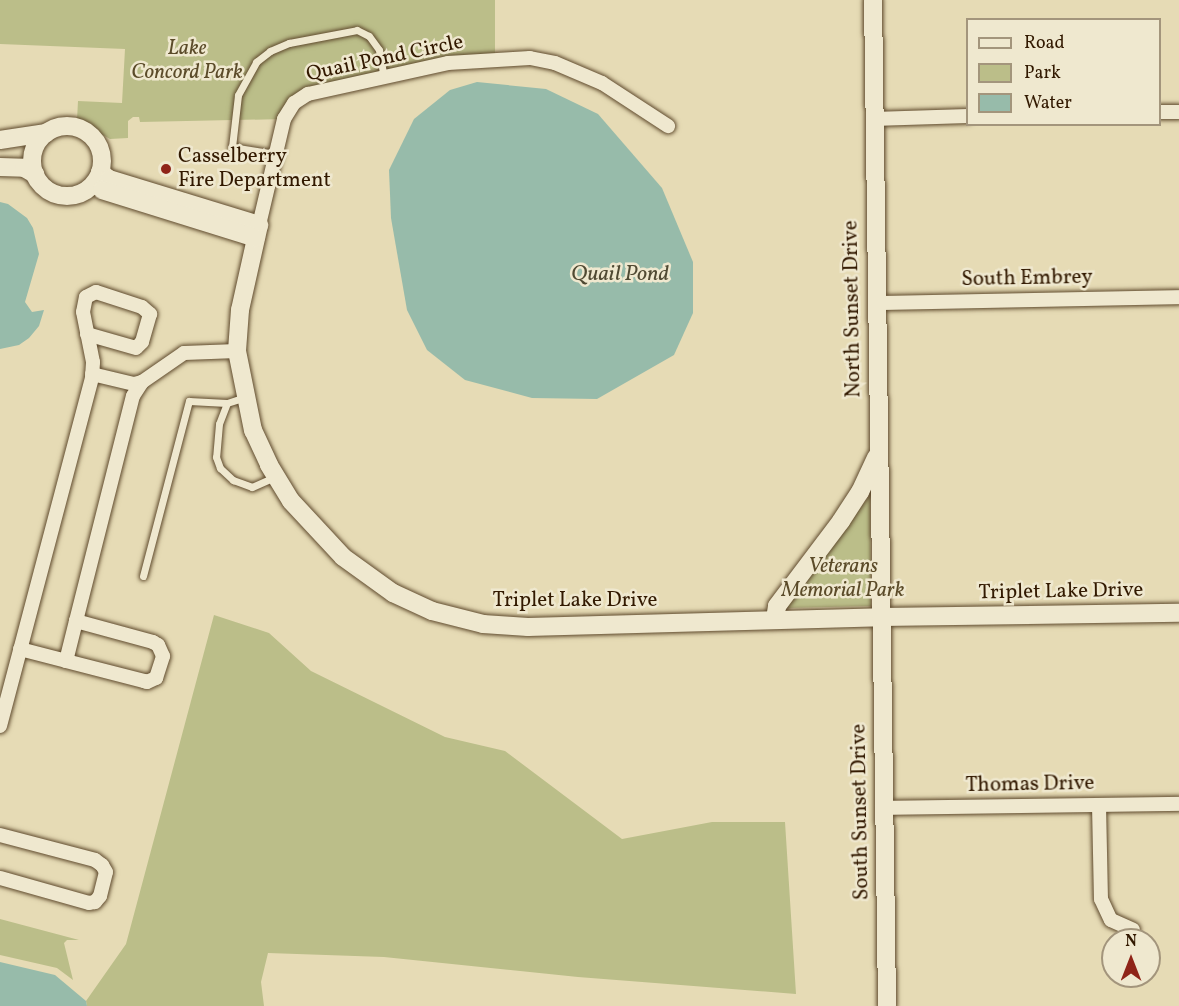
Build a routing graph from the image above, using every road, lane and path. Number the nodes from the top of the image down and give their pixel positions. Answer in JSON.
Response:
{"nodes":[{"id":1,"x":873,"y":0,"type":"edge"},
{"id":2,"x":384,"y":77,"type":"junction"},
{"id":3,"x":1161,"y":112,"type":"edge"},
{"id":4,"x":1179,"y":112,"type":"edge"},
{"id":5,"x":966,"y":116,"type":"edge"},
{"id":6,"x":873,"y":118,"type":"junction"},
{"id":7,"x":668,"y":126,"type":"dead end"},
{"id":8,"x":46,"y":134,"type":"junction"},
{"id":9,"x":0,"y":140,"type":"edge"},
{"id":10,"x":275,"y":154,"type":"junction"},
{"id":11,"x":0,"y":167,"type":"edge"},
{"id":12,"x":100,"y":172,"type":"junction"},
{"id":13,"x":35,"y":174,"type":"junction"},
{"id":14,"x":89,"y":188,"type":"junction"},
{"id":15,"x":257,"y":232,"type":"junction"},
{"id":16,"x":1179,"y":297,"type":"edge"},
{"id":17,"x":876,"y":303,"type":"junction"},
{"id":18,"x":87,"y":334,"type":"junction"},
{"id":19,"x":237,"y":351,"type":"junction"},
{"id":20,"x":92,"y":374,"type":"junction"},
{"id":21,"x":142,"y":382,"type":"junction"},
{"id":22,"x":245,"y":397,"type":"junction"},
{"id":23,"x":227,"y":403,"type":"junction"},
{"id":24,"x":878,"y":452,"type":"junction"},
{"id":25,"x":276,"y":477,"type":"junction"},
{"id":26,"x":143,"y":576,"type":"dead end"},
{"id":27,"x":1179,"y":613,"type":"edge"},
{"id":28,"x":881,"y":616,"type":"junction"},
{"id":29,"x":775,"y":619,"type":"junction"},
{"id":30,"x":76,"y":621,"type":"junction"},
{"id":31,"x":20,"y":649,"type":"junction"},
{"id":32,"x":66,"y":661,"type":"junction"},
{"id":33,"x":3,"y":703,"type":"edge"},
{"id":34,"x":0,"y":726,"type":"edge"},
{"id":35,"x":1179,"y":804,"type":"edge"},
{"id":36,"x":1099,"y":805,"type":"junction"},
{"id":37,"x":882,"y":808,"type":"junction"},
{"id":38,"x":0,"y":836,"type":"edge"},
{"id":39,"x":0,"y":878,"type":"edge"},
{"id":40,"x":1129,"y":928,"type":"edge"},
{"id":41,"x":887,"y":1006,"type":"edge"}],
"edges":[{"from":1,"to":6,"type":"street","name":"North Sunset Drive"},
{"from":2,"to":7,"type":"street","name":"Quail Pond Circle"},
{"from":2,"to":10,"type":"street","name":"Quail Pond Circle"},
{"from":2,"to":10,"type":"lane"},
{"from":3,"to":4,"type":"street"},
{"from":5,"to":6,"type":"street"},
{"from":6,"to":17,"type":"street","name":"North Sunset Drive"},
{"from":8,"to":9,"type":"street"},
{"from":8,"to":12,"type":"street"},
{"from":8,"to":13,"type":"street"},
{"from":10,"to":15,"type":"street","name":"Quail Pond Circle"},
{"from":11,"to":13,"type":"street"},
{"from":12,"to":14,"type":"street"},
{"from":12,"to":15,"type":"street"},
{"from":13,"to":14,"type":"street"},
{"from":14,"to":15,"type":"street"},
{"from":15,"to":19,"type":"street","name":"Triplet Lake Drive"},
{"from":16,"to":17,"type":"street","name":"South Embrey"},
{"from":17,"to":24,"type":"street","name":"North Sunset Drive"},
{"from":18,"to":18,"type":"street"},
{"from":18,"to":20,"type":"street"},
{"from":19,"to":21,"type":"street"},
{"from":19,"to":22,"type":"street","name":"Triplet Lake Drive"},
{"from":20,"to":21,"type":"street"},
{"from":20,"to":31,"type":"street"},
{"from":21,"to":30,"type":"street"},
{"from":22,"to":23,"type":"lane"},
{"from":22,"to":25,"type":"street","name":"Triplet Lake Drive"},
{"from":23,"to":25,"type":"lane"},
{"from":23,"to":26,"type":"lane"},
{"from":24,"to":28,"type":"street","name":"North Sunset Drive"},
{"from":24,"to":29,"type":"street"},
{"from":25,"to":29,"type":"street","name":"Triplet Lake Drive"},
{"from":27,"to":28,"type":"street","name":"Triplet Lake Drive"},
{"from":28,"to":29,"type":"street","name":"Triplet Lake Drive"},
{"from":28,"to":37,"type":"street","name":"South Sunset Drive"},
{"from":30,"to":32,"type":"street"},
{"from":30,"to":32,"type":"street"},
{"from":31,"to":32,"type":"street"},
{"from":31,"to":33,"type":"street"},
{"from":33,"to":34,"type":"street"},
{"from":35,"to":36,"type":"street","name":"Thomas Drive"},
{"from":36,"to":37,"type":"street","name":"Thomas Drive"},
{"from":36,"to":40,"type":"street"},
{"from":37,"to":41,"type":"street","name":"South Sunset Drive"},
{"from":38,"to":39,"type":"street"}]}
